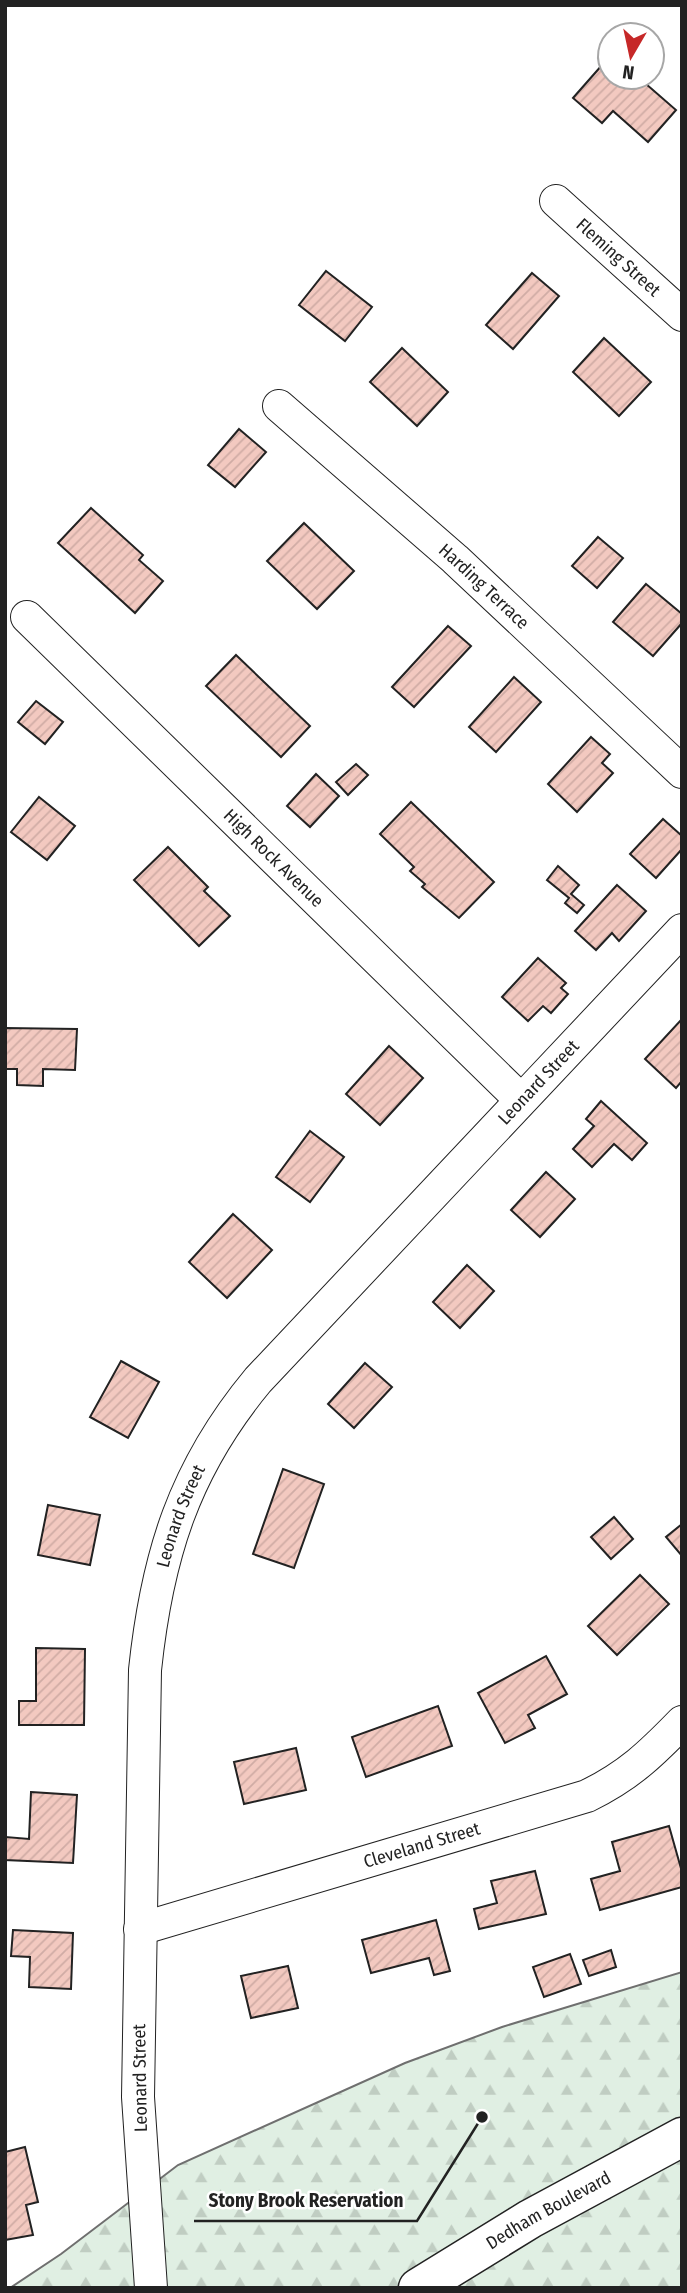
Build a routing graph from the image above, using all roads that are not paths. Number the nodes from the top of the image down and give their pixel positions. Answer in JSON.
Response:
{"nodes":[{"id":1,"x":556,"y":201,"type":"dead end"},
{"id":2,"x":682,"y":315,"type":"edge"},
{"id":3,"x":279,"y":406,"type":"dead end"},
{"id":4,"x":27,"y":617,"type":"dead end"},
{"id":5,"x":682,"y":772,"type":"edge"},
{"id":6,"x":682,"y":930,"type":"edge"},
{"id":7,"x":520,"y":1099,"type":"junction"},
{"id":8,"x":682,"y":1722,"type":"edge"},
{"id":9,"x":140,"y":1929,"type":"junction"},
{"id":10,"x":682,"y":2137,"type":"edge"},
{"id":11,"x":151,"y":2288,"type":"edge"},
{"id":12,"x":418,"y":2288,"type":"edge"}],
"edges":[{"from":1,"to":2,"type":"street","name":"Fleming Street"},
{"from":3,"to":5,"type":"street","name":"Harding Terrace"},
{"from":4,"to":7,"type":"street","name":"High Rock Avenue"},
{"from":6,"to":7,"type":"street","name":"Leonard Street"},
{"from":7,"to":9,"type":"street","name":"Leonard Street"},
{"from":8,"to":9,"type":"street","name":"Cleveland Street"},
{"from":9,"to":11,"type":"street","name":"Leonard Street"},
{"from":10,"to":12,"type":"main road","name":"Dedham Boulevard"}]}
